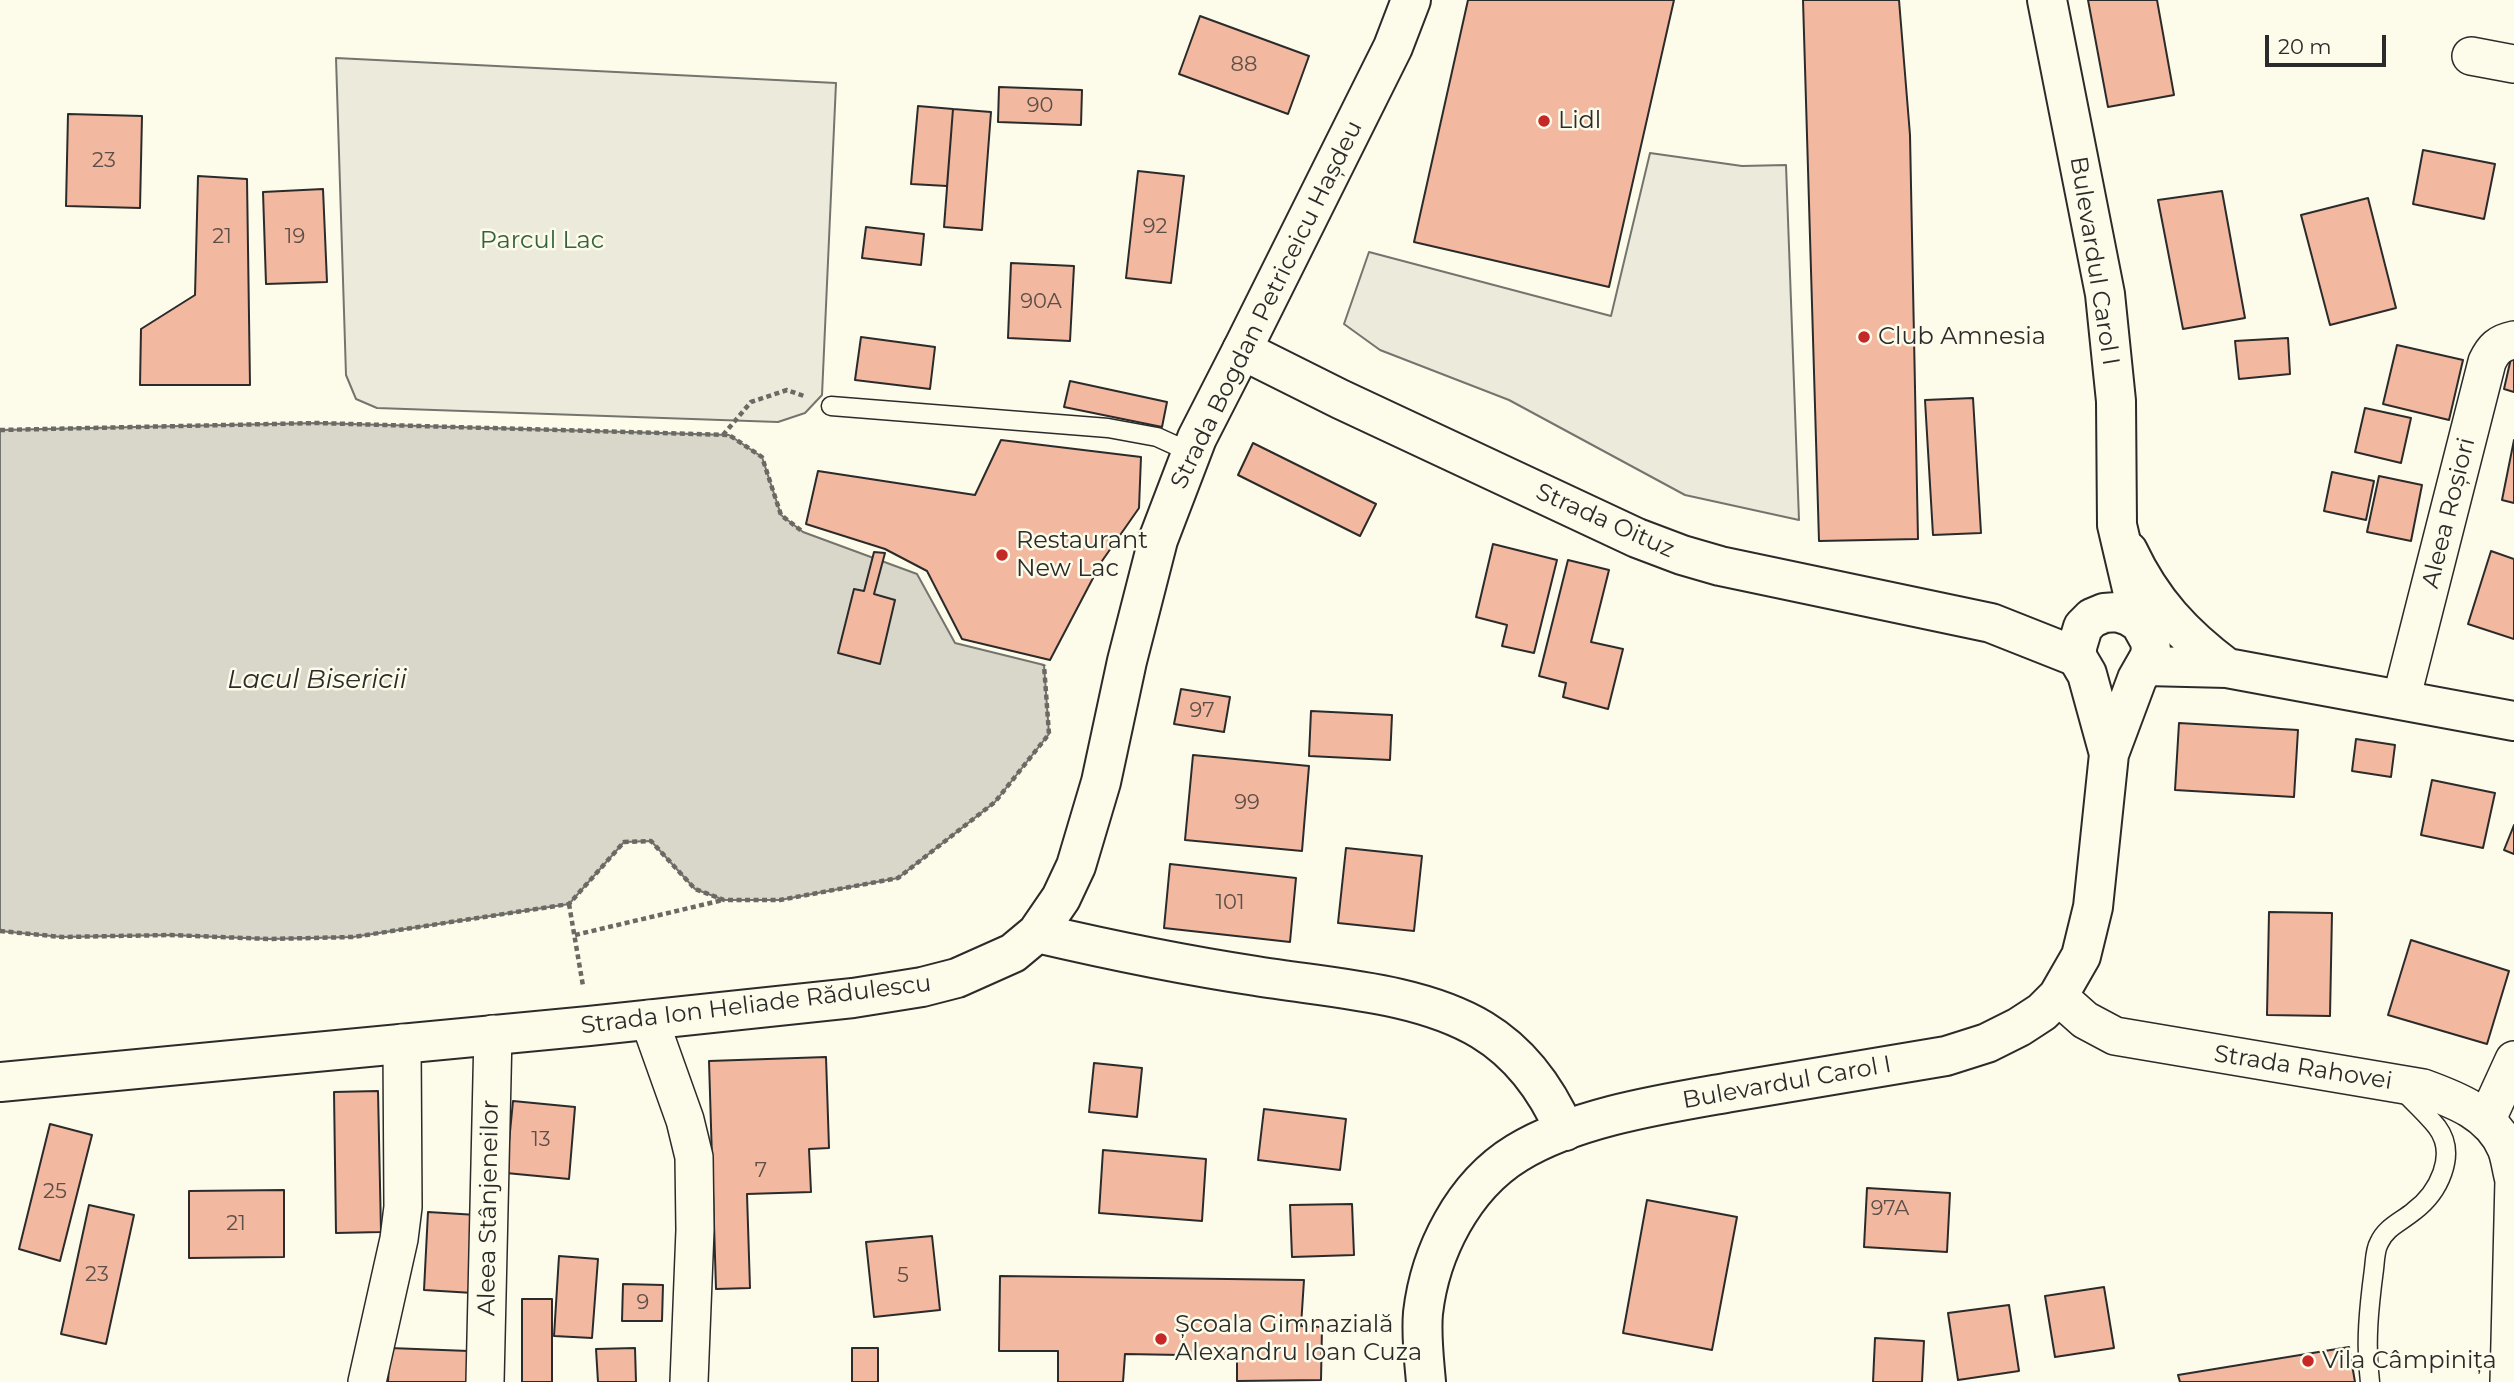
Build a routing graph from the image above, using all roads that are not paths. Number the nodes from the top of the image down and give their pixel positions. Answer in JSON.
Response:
{"nodes":[{"id":1,"x":1411,"y":0,"type":"edge"},
{"id":2,"x":2046,"y":0,"type":"edge"},
{"id":3,"x":2471,"y":55,"type":"dead end"},
{"id":4,"x":2514,"y":64,"type":"edge"},
{"id":5,"x":2514,"y":340,"type":"edge"},
{"id":6,"x":1242,"y":350,"type":"junction"},
{"id":7,"x":831,"y":406,"type":"road end"},
{"id":8,"x":1190,"y":452,"type":"junction"},
{"id":9,"x":2117,"y":525,"type":"junction"},
{"id":10,"x":2085,"y":644,"type":"junction"},
{"id":11,"x":2142,"y":650,"type":"junction"},
{"id":12,"x":2227,"y":668,"type":"junction"},
{"id":13,"x":2401,"y":700,"type":"junction"},
{"id":14,"x":2514,"y":721,"type":"edge"},
{"id":15,"x":2109,"y":754,"type":"junction"},
{"id":16,"x":1037,"y":933,"type":"junction"},
{"id":17,"x":2058,"y":996,"type":"junction"},
{"id":18,"x":649,"y":1020,"type":"junction"},
{"id":19,"x":493,"y":1034,"type":"junction"},
{"id":20,"x":402,"y":1044,"type":"junction"},
{"id":21,"x":2514,"y":1060,"type":"edge"},
{"id":22,"x":0,"y":1082,"type":"edge"},
{"id":23,"x":2394,"y":1083,"type":"junction"},
{"id":24,"x":2500,"y":1118,"type":"edge"},
{"id":25,"x":1564,"y":1131,"type":"junction"},
{"id":26,"x":2514,"y":1180,"type":"edge"},
{"id":27,"x":366,"y":1382,"type":"edge"},
{"id":28,"x":485,"y":1382,"type":"edge"},
{"id":29,"x":689,"y":1382,"type":"edge"},
{"id":30,"x":1426,"y":1382,"type":"edge"},
{"id":31,"x":2370,"y":1382,"type":"edge"},
{"id":32,"x":2510,"y":1382,"type":"edge"}],
"edges":[{"from":1,"to":6,"type":"main road","name":"Strada Bogdan Petriceicu Hașdeu"},
{"from":2,"to":9,"type":"main road","name":"Bulevardul Carol I"},
{"from":3,"to":4,"type":"street"},
{"from":5,"to":13,"type":"street","name":"Aleea Roșiori"},
{"from":6,"to":8,"type":"main road","name":"Strada Bogdan Petriceicu Hașdeu"},
{"from":6,"to":10,"type":"main road","name":"Strada Oituz"},
{"from":7,"to":8,"type":"lane"},
{"from":8,"to":16,"type":"main road","name":"Strada Bogdan Petriceicu Hașdeu"},
{"from":9,"to":10,"type":"main road","name":"Bulevardul Carol I"},
{"from":9,"to":11,"type":"main road","name":"Bulevardul Carol I"},
{"from":9,"to":12,"type":"main road"},
{"from":10,"to":11,"type":"main road"},
{"from":10,"to":11,"type":"main road"},
{"from":10,"to":15,"type":"main road","name":"Bulevardul Carol I"},
{"from":11,"to":12,"type":"main road"},
{"from":11,"to":15,"type":"main road","name":"Bulevardul Carol I"},
{"from":12,"to":13,"type":"main road"},
{"from":13,"to":14,"type":"main road"},
{"from":15,"to":17,"type":"main road","name":"Bulevardul Carol I"},
{"from":16,"to":18,"type":"main road","name":"Strada Ion Heliade Rădulescu"},
{"from":16,"to":25,"type":"main road"},
{"from":17,"to":23,"type":"street","name":"Strada Rahovei"},
{"from":17,"to":25,"type":"main road","name":"Bulevardul Carol I"},
{"from":18,"to":19,"type":"main road","name":"Strada Ion Heliade Rădulescu"},
{"from":18,"to":29,"type":"street"},
{"from":19,"to":20,"type":"main road","name":"Strada Ion Heliade Rădulescu"},
{"from":19,"to":28,"type":"street","name":"Aleea Stânjeneilor"},
{"from":20,"to":22,"type":"main road","name":"Strada Ion Heliade Rădulescu"},
{"from":20,"to":27,"type":"street"},
{"from":21,"to":24,"type":"street"},
{"from":23,"to":24,"type":"street","name":"Strada Rahovei"},
{"from":23,"to":31,"type":"lane"},
{"from":24,"to":26,"type":"street","name":"Strada Rahovei"},
{"from":25,"to":30,"type":"main road","name":"Bulevardul Carol I"},
{"from":26,"to":32,"type":"street","name":"Strada Rahovei"}]}
